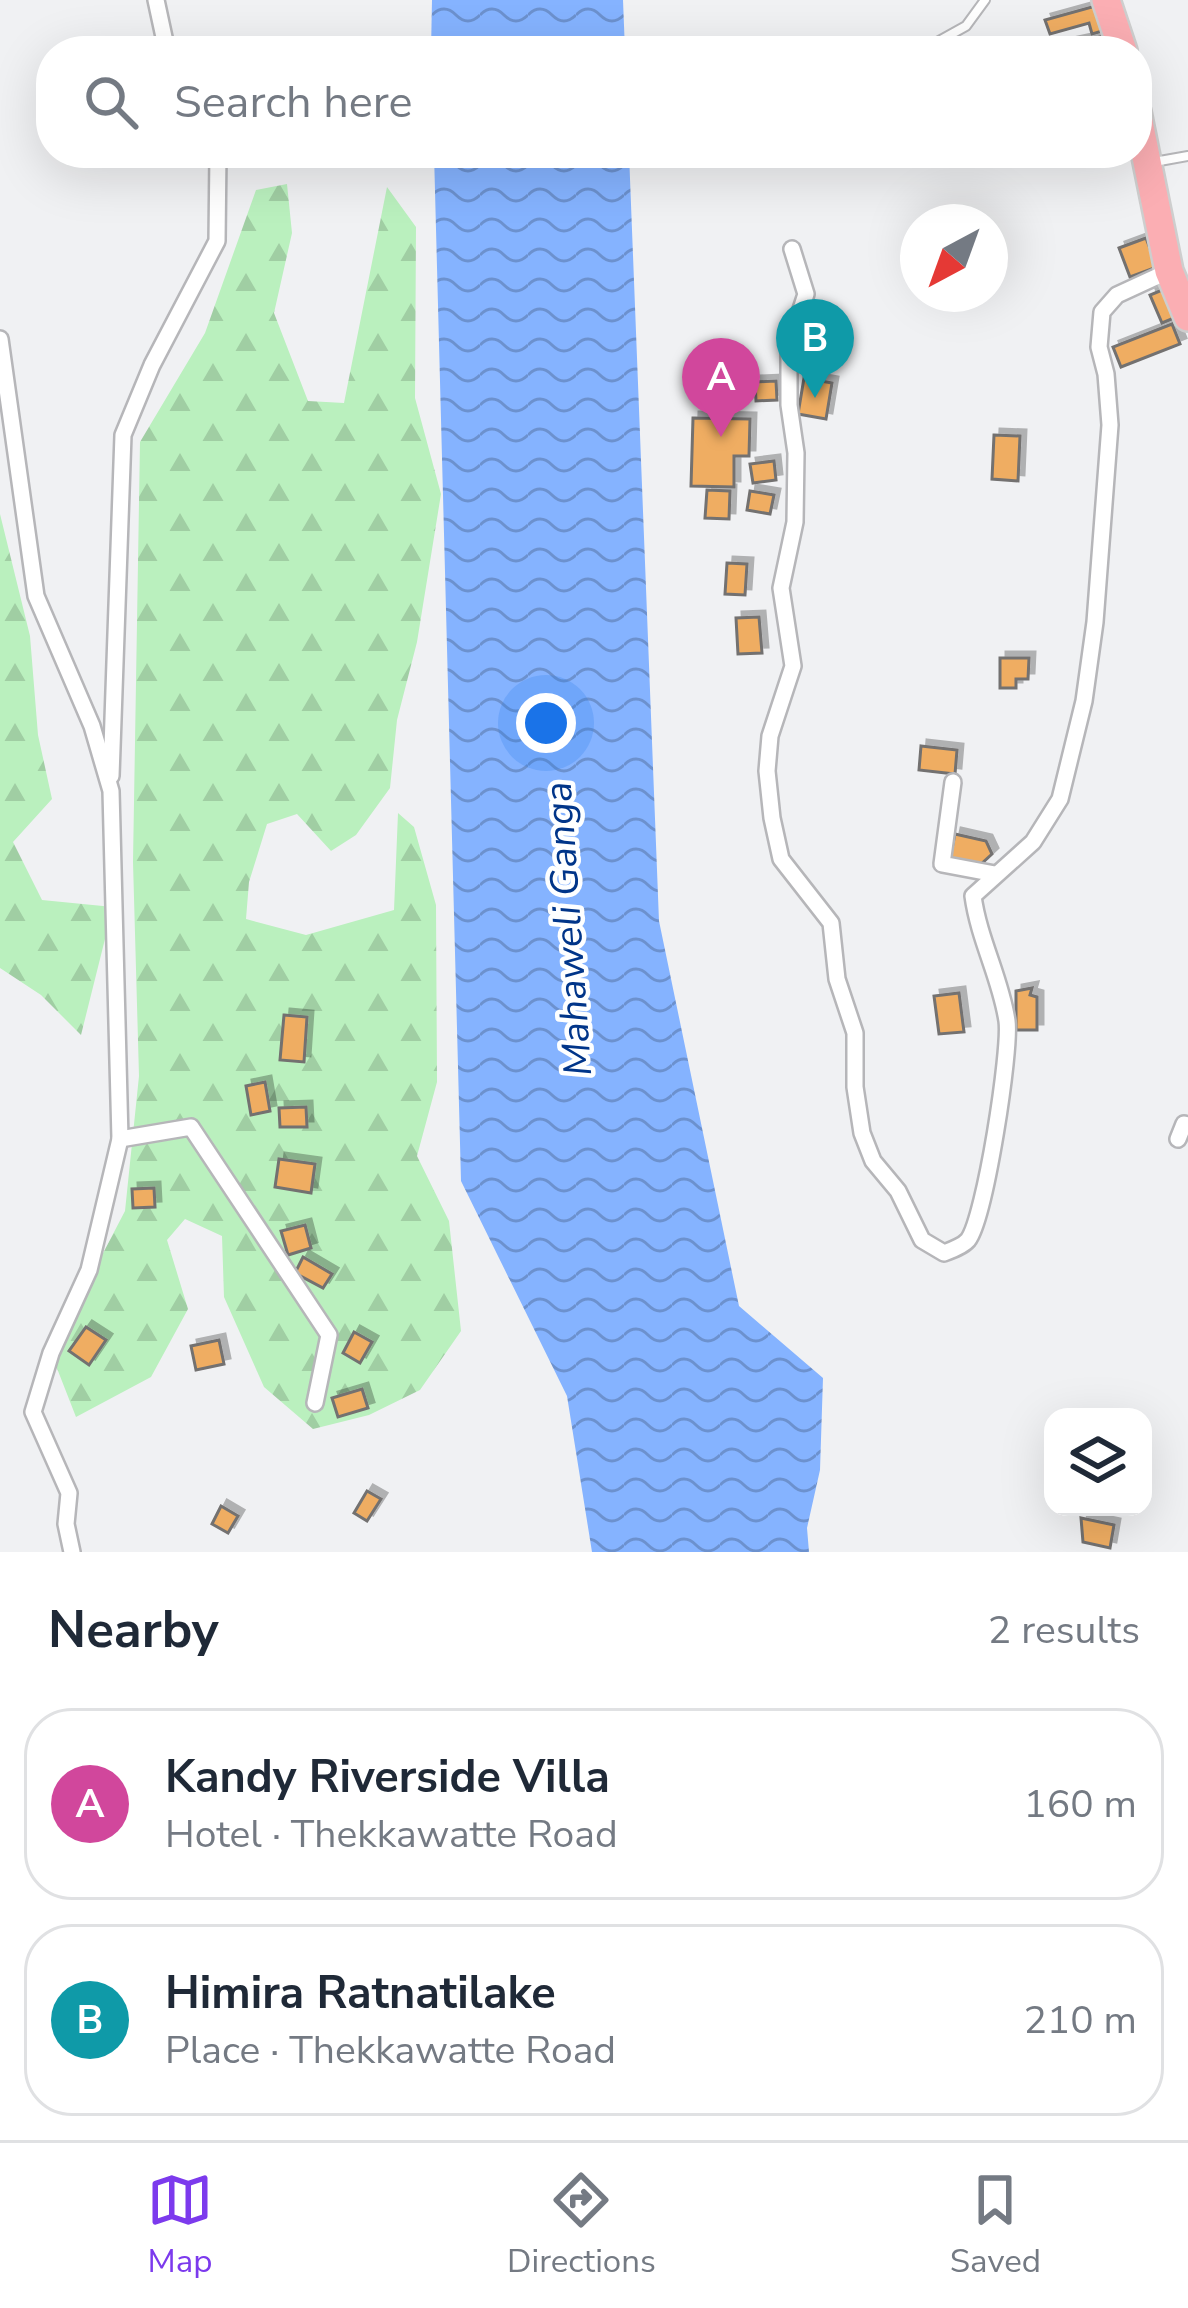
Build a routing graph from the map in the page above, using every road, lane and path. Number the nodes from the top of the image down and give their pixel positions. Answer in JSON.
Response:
{"nodes":[{"id":1,"x":156,"y":0,"type":"edge"},
{"id":2,"x":985,"y":0,"type":"edge"},
{"id":3,"x":1106,"y":0,"type":"edge"},
{"id":4,"x":164,"y":36,"type":"edge"},
{"id":5,"x":948,"y":36,"type":"edge"},
{"id":6,"x":1118,"y":36,"type":"edge"},
{"id":7,"x":1188,"y":156,"type":"edge"},
{"id":8,"x":1152,"y":162,"type":"edge"},
{"id":9,"x":218,"y":168,"type":"edge"},
{"id":10,"x":1148,"y":168,"type":"edge"},
{"id":11,"x":792,"y":249,"type":"dead end"},
{"id":12,"x":1169,"y":271,"type":"junction"},
{"id":13,"x":1188,"y":317,"type":"edge"},
{"id":14,"x":0,"y":339,"type":"edge"},
{"id":15,"x":952,"y":782,"type":"dead end"},
{"id":16,"x":111,"y":791,"type":"junction"},
{"id":17,"x":995,"y":874,"type":"junction"},
{"id":18,"x":120,"y":1139,"type":"junction"},
{"id":19,"x":316,"y":1403,"type":"dead end"},
{"id":20,"x":72,"y":1552,"type":"edge"}],
"edges":[{"from":1,"to":4,"type":"street"},
{"from":2,"to":5,"type":"lane"},
{"from":3,"to":6,"type":"highway"},
{"from":7,"to":8,"type":"lane"},
{"from":9,"to":16,"type":"street"},
{"from":10,"to":12,"type":"highway"},
{"from":11,"to":17,"type":"street"},
{"from":12,"to":13,"type":"highway"},
{"from":12,"to":17,"type":"street"},
{"from":14,"to":16,"type":"street"},
{"from":15,"to":17,"type":"street"},
{"from":16,"to":18,"type":"street"},
{"from":18,"to":19,"type":"street"},
{"from":18,"to":20,"type":"street"}]}
